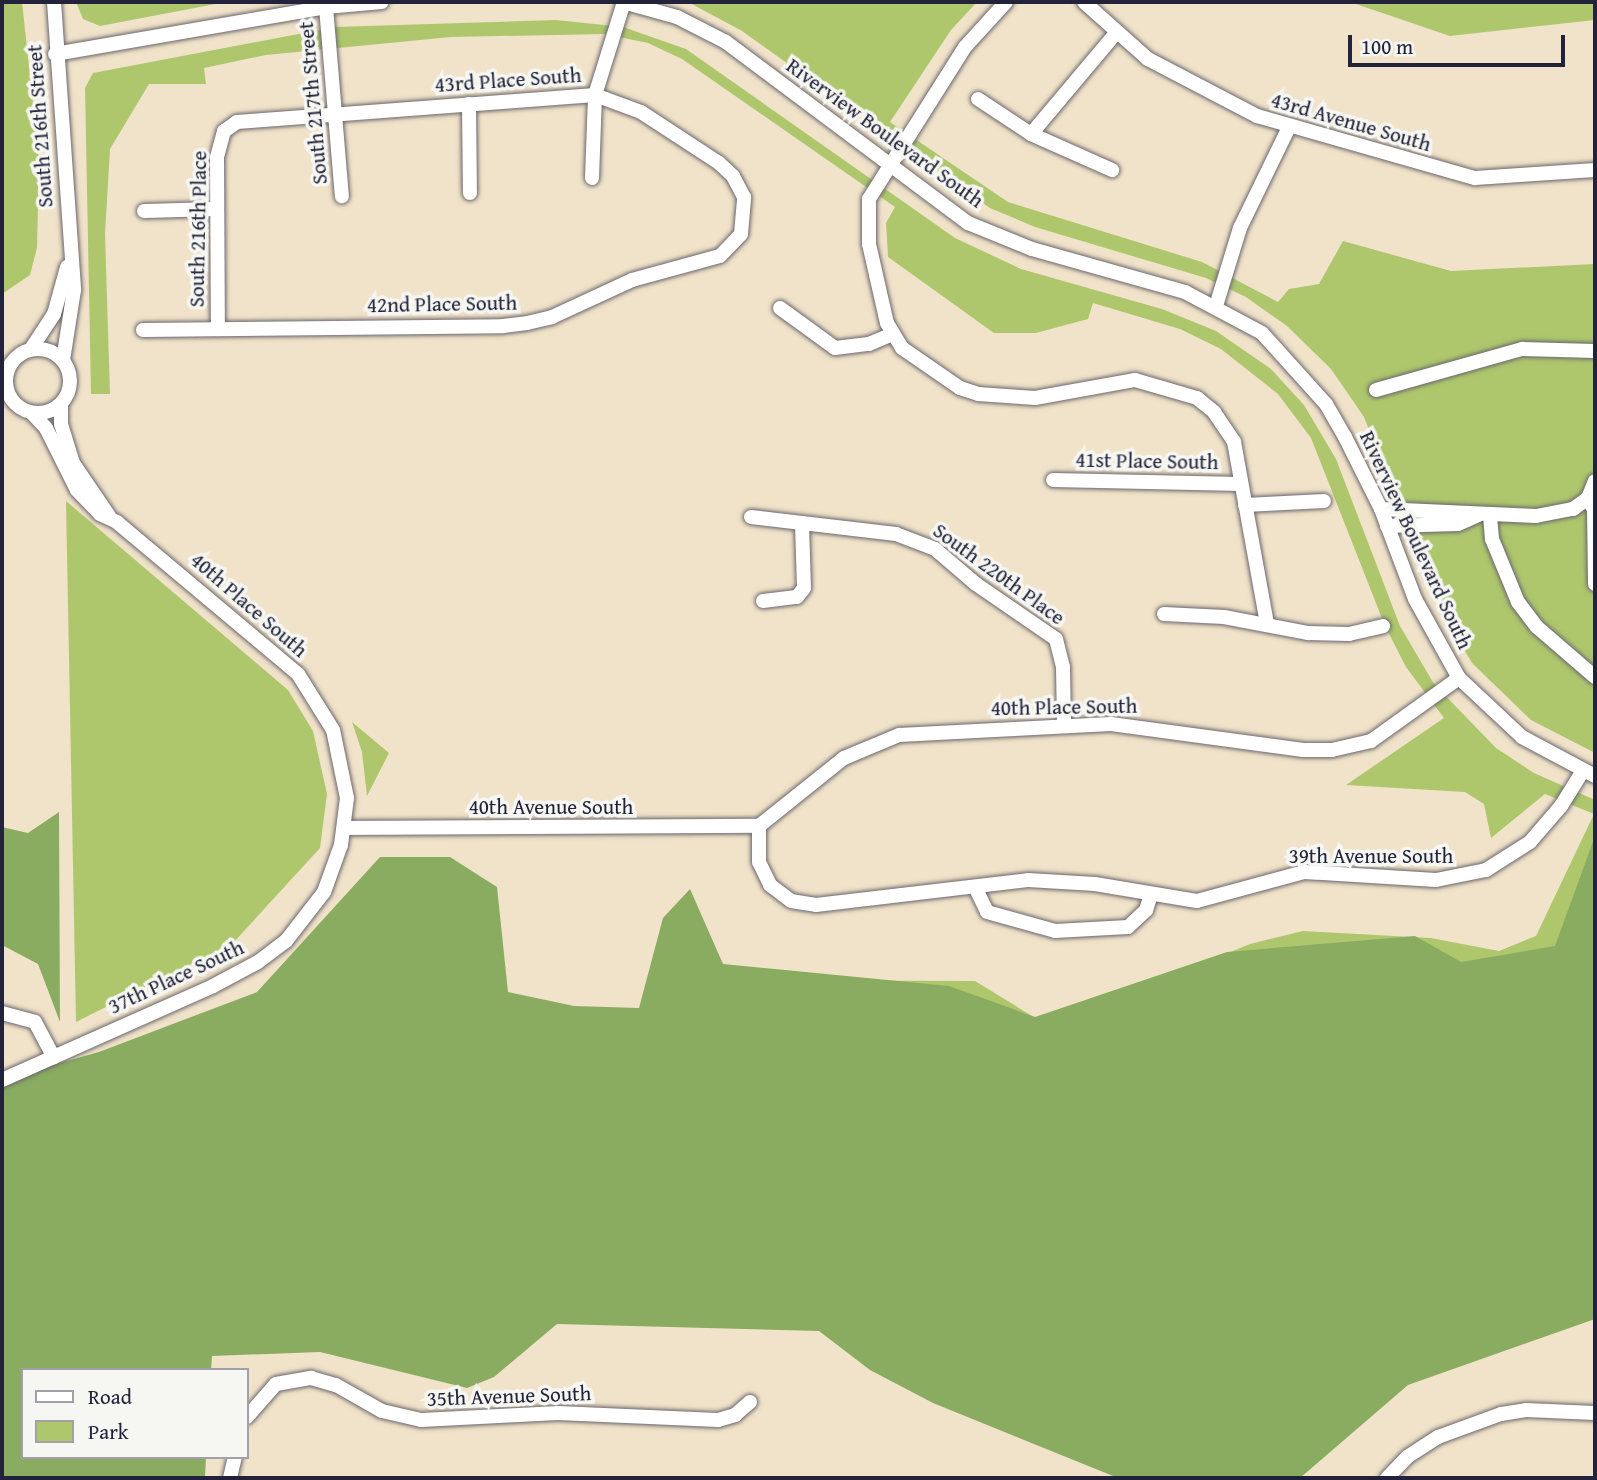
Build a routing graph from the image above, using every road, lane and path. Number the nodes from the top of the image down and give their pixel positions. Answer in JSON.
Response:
{"nodes":[{"id":1,"x":54,"y":2,"type":"edge"},
{"id":2,"x":382,"y":2,"type":"edge"},
{"id":3,"x":624,"y":2,"type":"edge"},
{"id":4,"x":1006,"y":2,"type":"edge"},
{"id":5,"x":1084,"y":2,"type":"edge"},
{"id":6,"x":326,"y":7,"type":"junction"},
{"id":7,"x":1117,"y":32,"type":"junction"},
{"id":8,"x":55,"y":54,"type":"junction"},
{"id":9,"x":595,"y":95,"type":"junction"},
{"id":10,"x":978,"y":99,"type":"dead end"},
{"id":11,"x":469,"y":104,"type":"junction"},
{"id":12,"x":337,"y":113,"type":"junction"},
{"id":13,"x":1289,"y":127,"type":"junction"},
{"id":14,"x":224,"y":131,"type":"joint"},
{"id":15,"x":1031,"y":134,"type":"junction"},
{"id":16,"x":888,"y":166,"type":"junction"},
{"id":17,"x":1112,"y":170,"type":"dead end"},
{"id":18,"x":1595,"y":170,"type":"edge"},
{"id":19,"x":592,"y":178,"type":"dead end"},
{"id":20,"x":470,"y":193,"type":"dead end"},
{"id":21,"x":342,"y":196,"type":"dead end"},
{"id":22,"x":216,"y":209,"type":"junction"},
{"id":23,"x":144,"y":211,"type":"dead end"},
{"id":24,"x":745,"y":215,"type":"joint"},
{"id":25,"x":70,"y":248,"type":"junction"},
{"id":26,"x":1216,"y":306,"type":"junction"},
{"id":27,"x":780,"y":309,"type":"dead end"},
{"id":28,"x":218,"y":329,"type":"junction"},
{"id":29,"x":144,"y":330,"type":"dead end"},
{"id":30,"x":893,"y":334,"type":"junction"},
{"id":31,"x":31,"y":349,"type":"junction"},
{"id":32,"x":1595,"y":351,"type":"edge"},
{"id":33,"x":63,"y":360,"type":"junction"},
{"id":34,"x":4,"y":376,"type":"edge"},
{"id":35,"x":1376,"y":390,"type":"dead end"},
{"id":36,"x":9,"y":404,"type":"edge"},
{"id":37,"x":61,"y":404,"type":"junction"},
{"id":38,"x":32,"y":413,"type":"junction"},
{"id":39,"x":1053,"y":480,"type":"dead end"},
{"id":40,"x":1595,"y":481,"type":"edge"},
{"id":41,"x":1241,"y":484,"type":"junction"},
{"id":42,"x":1588,"y":498,"type":"junction"},
{"id":43,"x":1324,"y":500,"type":"dead end"},
{"id":44,"x":1245,"y":505,"type":"junction"},
{"id":45,"x":1381,"y":509,"type":"junction"},
{"id":46,"x":1484,"y":515,"type":"junction"},
{"id":47,"x":110,"y":516,"type":"junction"},
{"id":48,"x":751,"y":517,"type":"dead end"},
{"id":49,"x":802,"y":523,"type":"junction"},
{"id":50,"x":1387,"y":526,"type":"junction"},
{"id":51,"x":1595,"y":584,"type":"edge"},
{"id":52,"x":763,"y":601,"type":"dead end"},
{"id":53,"x":1164,"y":614,"type":"dead end"},
{"id":54,"x":1267,"y":624,"type":"junction"},
{"id":55,"x":1383,"y":626,"type":"dead end"},
{"id":56,"x":1595,"y":677,"type":"edge"},
{"id":57,"x":1459,"y":678,"type":"junction"},
{"id":58,"x":1064,"y":724,"type":"junction"},
{"id":59,"x":1588,"y":774,"type":"edge"},
{"id":60,"x":759,"y":826,"type":"junction"},
{"id":61,"x":344,"y":828,"type":"junction"},
{"id":62,"x":976,"y":889,"type":"junction"},
{"id":63,"x":1151,"y":895,"type":"junction"},
{"id":64,"x":2,"y":1013,"type":"edge"},
{"id":65,"x":54,"y":1057,"type":"junction"},
{"id":66,"x":2,"y":1080,"type":"edge"},
{"id":67,"x":750,"y":1402,"type":"dead end"},
{"id":68,"x":1595,"y":1413,"type":"edge"},
{"id":69,"x":248,"y":1416,"type":"edge"},
{"id":70,"x":235,"y":1459,"type":"edge"},
{"id":71,"x":230,"y":1478,"type":"edge"},
{"id":72,"x":1387,"y":1478,"type":"edge"}],
"edges":[{"from":1,"to":8,"type":"street","name":"South 216th Street"},
{"from":2,"to":6,"type":"street"},
{"from":3,"to":9,"type":"street"},
{"from":3,"to":16,"type":"street","name":"Riverview Boulevard South"},
{"from":4,"to":16,"type":"street"},
{"from":5,"to":7,"type":"street","name":"43rd Avenue South"},
{"from":6,"to":8,"type":"street"},
{"from":6,"to":12,"type":"street","name":"South 217th Street"},
{"from":7,"to":13,"type":"street","name":"43rd Avenue South"},
{"from":7,"to":15,"type":"street"},
{"from":8,"to":25,"type":"street","name":"South 216th Street"},
{"from":9,"to":11,"type":"street","name":"43rd Place South"},
{"from":9,"to":19,"type":"street"},
{"from":9,"to":24,"type":"street","name":"43rd Place South"},
{"from":10,"to":15,"type":"street"},
{"from":11,"to":12,"type":"street","name":"43rd Place South"},
{"from":11,"to":20,"type":"street"},
{"from":12,"to":14,"type":"street","name":"43rd Place South"},
{"from":12,"to":21,"type":"street","name":"South 217th Street"},
{"from":13,"to":18,"type":"street","name":"43rd Avenue South"},
{"from":13,"to":26,"type":"street"},
{"from":14,"to":22,"type":"street","name":"South 216th Place"},
{"from":15,"to":17,"type":"street"},
{"from":16,"to":26,"type":"street","name":"Riverview Boulevard South"},
{"from":16,"to":30,"type":"street"},
{"from":22,"to":23,"type":"street"},
{"from":22,"to":28,"type":"street","name":"South 216th Place"},
{"from":24,"to":28,"type":"street","name":"42nd Place South"},
{"from":25,"to":31,"type":"street","name":"South 216th Street"},
{"from":25,"to":33,"type":"street","name":"South 216th Street"},
{"from":26,"to":45,"type":"street","name":"Riverview Boulevard South"},
{"from":27,"to":30,"type":"street"},
{"from":28,"to":29,"type":"street","name":"42nd Place South"},
{"from":30,"to":41,"type":"street"},
{"from":31,"to":33,"type":"street"},
{"from":31,"to":34,"type":"street"},
{"from":32,"to":35,"type":"street"},
{"from":33,"to":37,"type":"street"},
{"from":34,"to":36,"type":"street"},
{"from":36,"to":38,"type":"street"},
{"from":37,"to":38,"type":"street"},
{"from":37,"to":47,"type":"street","name":"40th Place South"},
{"from":38,"to":47,"type":"street","name":"40th Place South"},
{"from":39,"to":41,"type":"street","name":"41st Place South"},
{"from":40,"to":42,"type":"street"},
{"from":41,"to":44,"type":"street"},
{"from":42,"to":46,"type":"street"},
{"from":42,"to":51,"type":"street"},
{"from":43,"to":44,"type":"street"},
{"from":44,"to":54,"type":"street"},
{"from":45,"to":46,"type":"street"},
{"from":45,"to":50,"type":"street","name":"Riverview Boulevard South"},
{"from":46,"to":50,"type":"street"},
{"from":46,"to":56,"type":"street"},
{"from":47,"to":61,"type":"street","name":"40th Place South"},
{"from":48,"to":49,"type":"street","name":"South 220th Place"},
{"from":49,"to":52,"type":"street"},
{"from":49,"to":58,"type":"street","name":"South 220th Place"},
{"from":50,"to":57,"type":"street","name":"Riverview Boulevard South"},
{"from":53,"to":54,"type":"street"},
{"from":54,"to":55,"type":"street"},
{"from":57,"to":58,"type":"street","name":"40th Place South"},
{"from":57,"to":59,"type":"street","name":"Riverview Boulevard South"},
{"from":58,"to":60,"type":"street","name":"40th Place South"},
{"from":59,"to":63,"type":"street","name":"39th Avenue South"},
{"from":60,"to":61,"type":"street","name":"40th Avenue South"},
{"from":60,"to":62,"type":"street","name":"39th Avenue South"},
{"from":61,"to":65,"type":"street","name":"37th Place South"},
{"from":62,"to":63,"type":"street","name":"39th Avenue South"},
{"from":62,"to":63,"type":"street"},
{"from":64,"to":65,"type":"street"},
{"from":65,"to":66,"type":"street","name":"37th Place South"},
{"from":67,"to":69,"type":"street","name":"35th Avenue South"},
{"from":68,"to":72,"type":"street"},
{"from":70,"to":71,"type":"street"}]}
